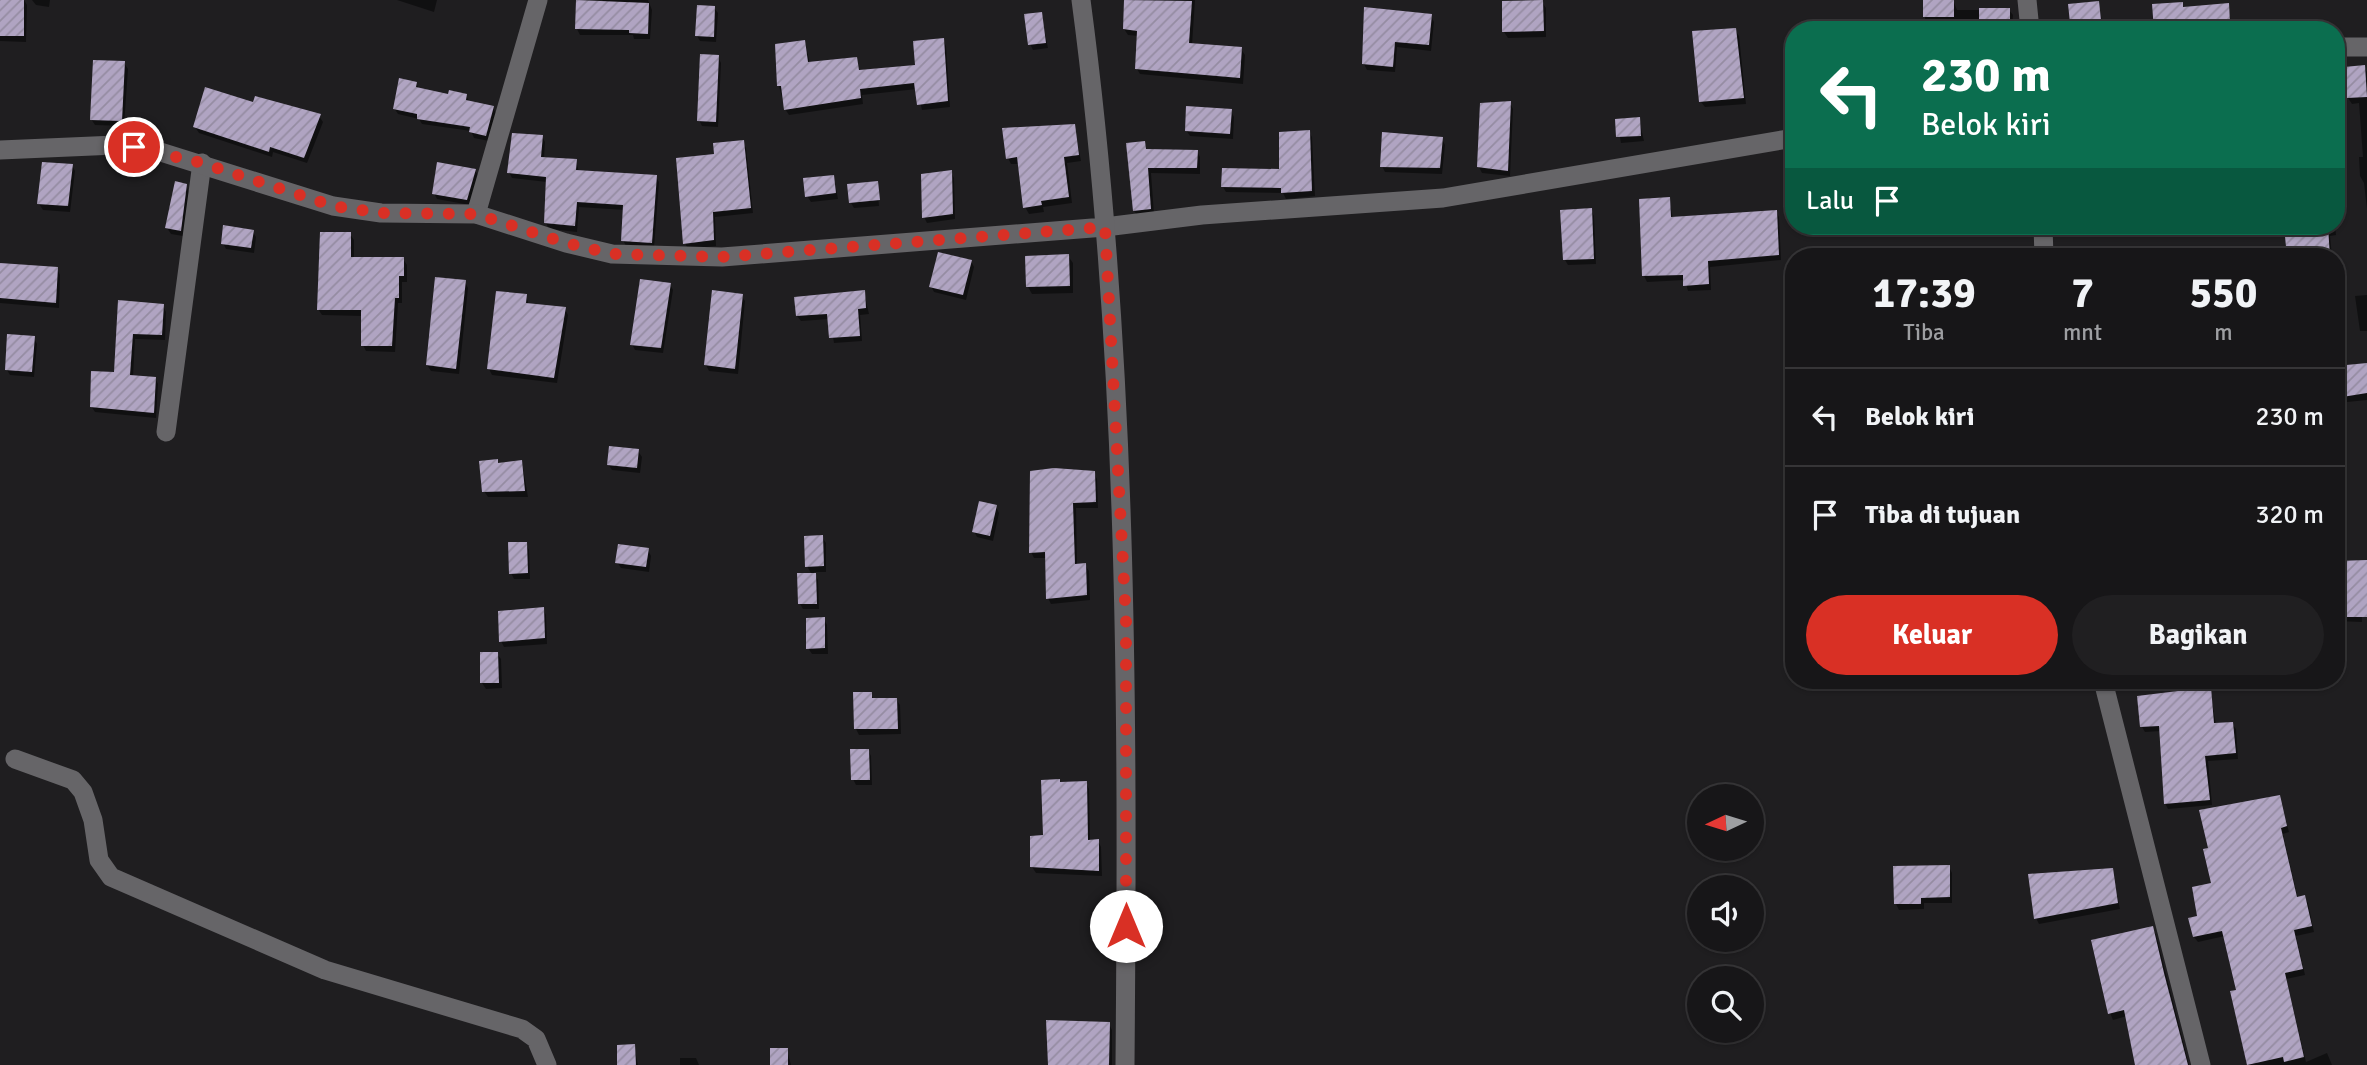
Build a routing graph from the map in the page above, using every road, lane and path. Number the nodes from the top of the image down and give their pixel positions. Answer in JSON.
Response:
{"nodes":[{"id":1,"x":538,"y":0,"type":"edge"},
{"id":2,"x":1081,"y":0,"type":"edge"},
{"id":3,"x":2027,"y":0,"type":"edge"},
{"id":4,"x":2029,"y":21,"type":"edge"},
{"id":5,"x":2345,"y":47,"type":"edge"},
{"id":6,"x":2367,"y":47,"type":"edge"},
{"id":7,"x":1785,"y":140,"type":"edge"},
{"id":8,"x":0,"y":150,"type":"edge"},
{"id":9,"x":202,"y":163,"type":"junction"},
{"id":10,"x":476,"y":214,"type":"junction"},
{"id":11,"x":1105,"y":227,"type":"junction"},
{"id":12,"x":166,"y":432,"type":"dead end"},
{"id":13,"x":2105,"y":689,"type":"edge"},
{"id":14,"x":15,"y":759,"type":"dead end"},
{"id":15,"x":547,"y":1065,"type":"edge"},
{"id":16,"x":1125,"y":1065,"type":"edge"},
{"id":17,"x":2201,"y":1065,"type":"edge"}],
"edges":[{"from":1,"to":10,"type":"street"},
{"from":2,"to":11,"type":"street"},
{"from":3,"to":4,"type":"street"},
{"from":5,"to":6,"type":"street"},
{"from":7,"to":11,"type":"street"},
{"from":8,"to":9,"type":"street"},
{"from":9,"to":10,"type":"street"},
{"from":9,"to":12,"type":"street"},
{"from":10,"to":11,"type":"street"},
{"from":11,"to":16,"type":"street"},
{"from":13,"to":17,"type":"street"},
{"from":14,"to":15,"type":"street"}]}
